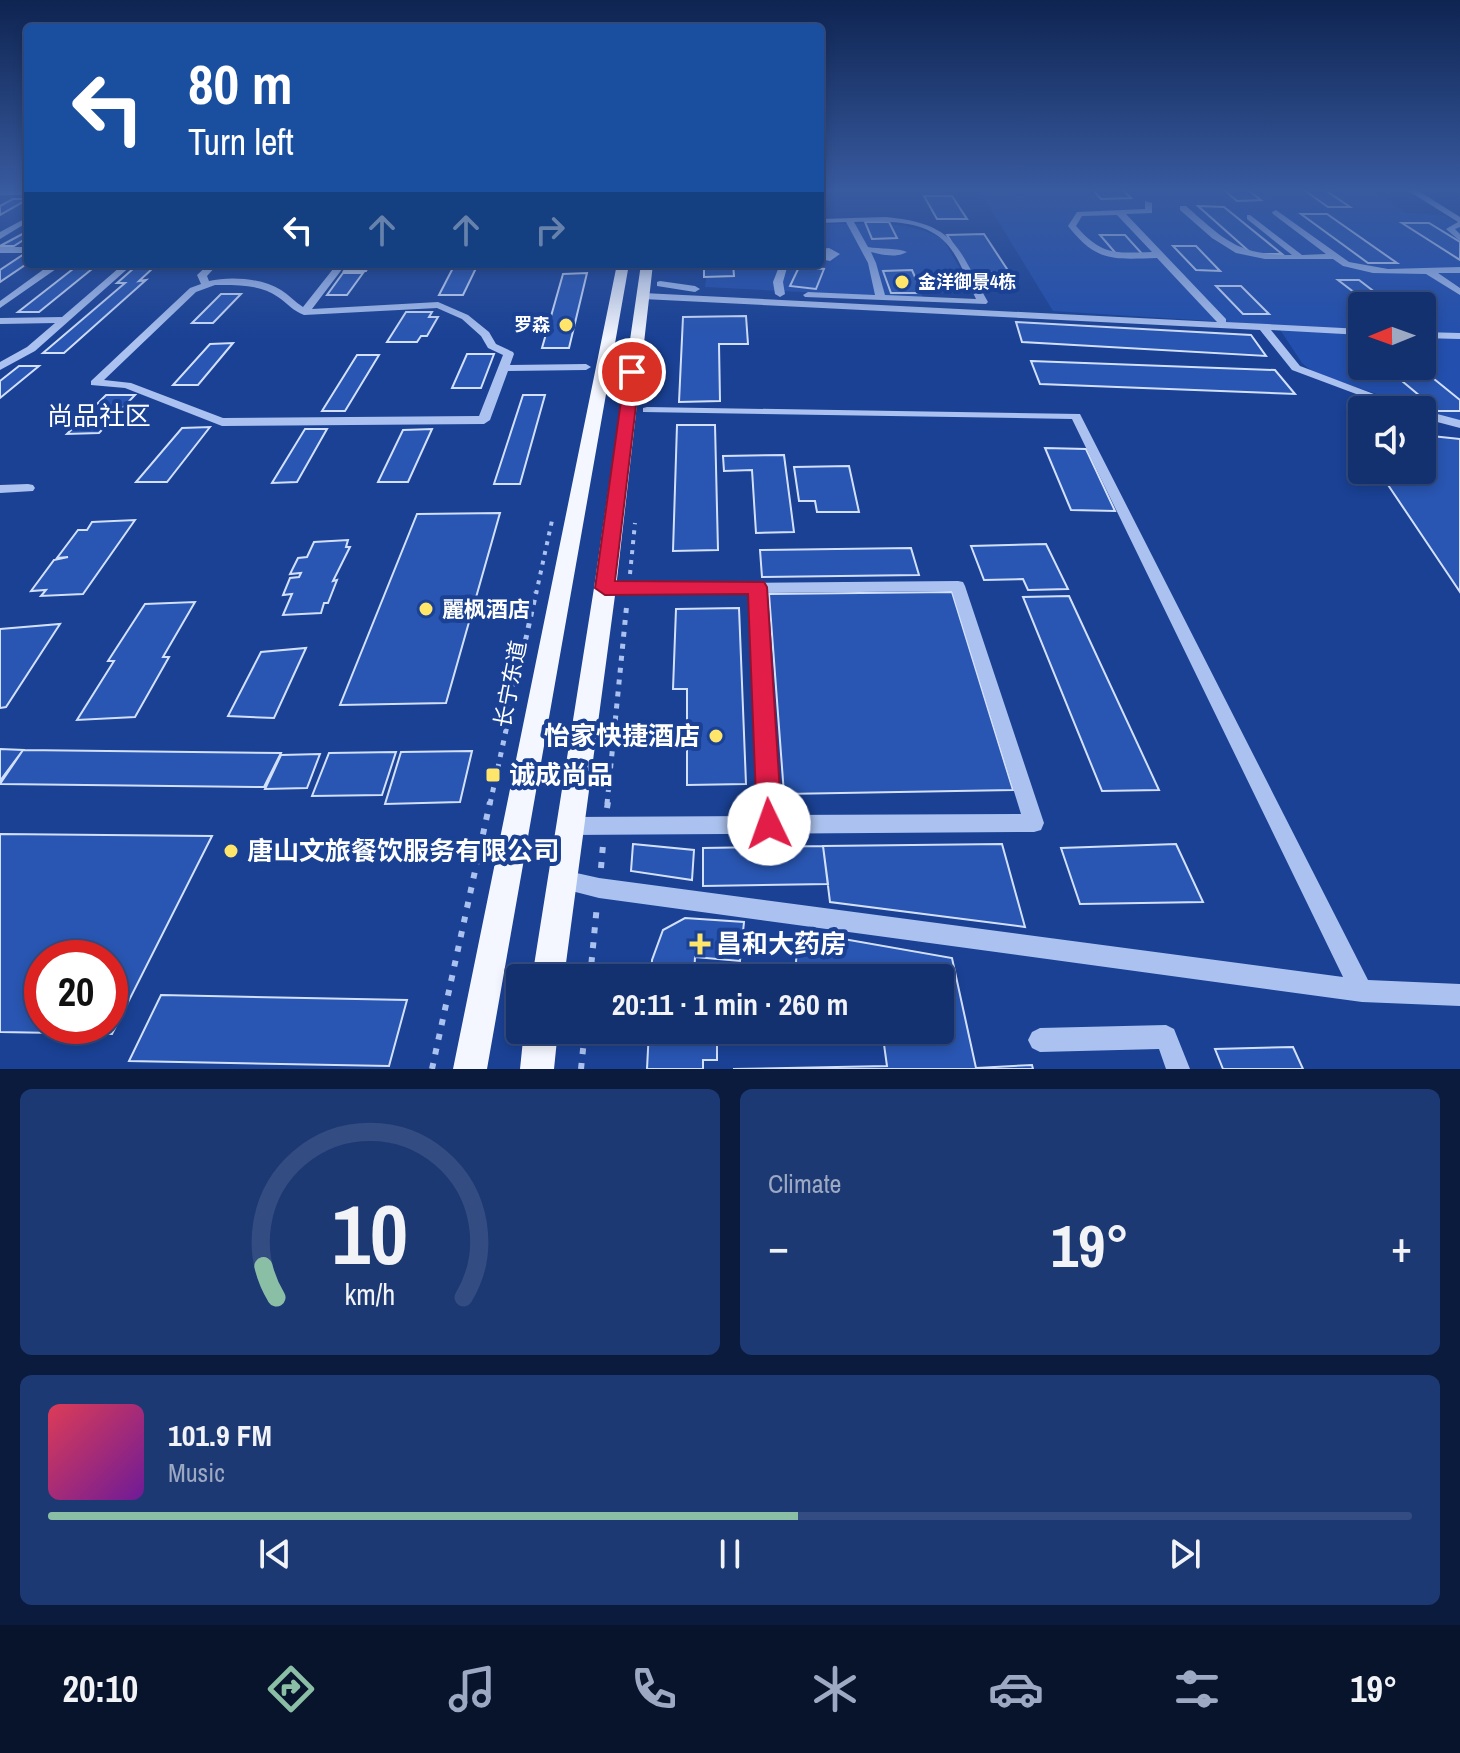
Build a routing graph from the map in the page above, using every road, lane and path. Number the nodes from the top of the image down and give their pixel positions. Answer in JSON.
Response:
{"nodes":[{"id":1,"x":861,"y":240,"type":"edge"},
{"id":2,"x":948,"y":240,"type":"edge"},
{"id":3,"x":1083,"y":240,"type":"edge"},
{"id":4,"x":1144,"y":240,"type":"edge"},
{"id":5,"x":1221,"y":240,"type":"edge"},
{"id":6,"x":1279,"y":240,"type":"edge"},
{"id":7,"x":1313,"y":240,"type":"edge"},
{"id":8,"x":866,"y":249,"type":"junction"},
{"id":9,"x":0,"y":250,"type":"edge"},
{"id":10,"x":23,"y":250,"type":"edge"},
{"id":11,"x":1157,"y":255,"type":"junction"},
{"id":12,"x":1299,"y":256,"type":"junction"},
{"id":13,"x":1335,"y":256,"type":"junction"},
{"id":14,"x":0,"y":261,"type":"edge"},
{"id":15,"x":872,"y":263,"type":"junction"},
{"id":16,"x":52,"y":268,"type":"edge"},
{"id":17,"x":123,"y":268,"type":"edge"},
{"id":18,"x":210,"y":268,"type":"edge"},
{"id":19,"x":339,"y":268,"type":"edge"},
{"id":20,"x":622,"y":268,"type":"edge"},
{"id":21,"x":648,"y":268,"type":"edge"},
{"id":22,"x":783,"y":268,"type":"edge"},
{"id":23,"x":1427,"y":270,"type":"junction"},
{"id":24,"x":1460,"y":270,"type":"edge"},
{"id":25,"x":206,"y":285,"type":"junction"},
{"id":26,"x":651,"y":290,"type":"junction"},
{"id":27,"x":1460,"y":292,"type":"edge"},
{"id":28,"x":780,"y":294,"type":"junction"},
{"id":29,"x":881,"y":298,"type":"junction"},
{"id":30,"x":0,"y":305,"type":"edge"},
{"id":31,"x":304,"y":312,"type":"junction"},
{"id":32,"x":64,"y":320,"type":"junction"},
{"id":33,"x":0,"y":321,"type":"edge"},
{"id":34,"x":1222,"y":321,"type":"dead end"},
{"id":35,"x":1264,"y":328,"type":"junction"},
{"id":36,"x":1348,"y":331,"type":"edge"},
{"id":37,"x":1436,"y":335,"type":"edge"},
{"id":38,"x":1460,"y":336,"type":"edge"},
{"id":39,"x":0,"y":367,"type":"edge"},
{"id":40,"x":586,"y":367,"type":"dead end"},
{"id":41,"x":504,"y":368,"type":"junction"},
{"id":42,"x":1372,"y":396,"type":"edge"},
{"id":43,"x":647,"y":410,"type":"dead end"},
{"id":44,"x":1436,"y":418,"type":"edge"},
{"id":45,"x":1460,"y":424,"type":"edge"},
{"id":46,"x":28,"y":488,"type":"dead end"},
{"id":47,"x":0,"y":489,"type":"edge"},
{"id":48,"x":555,"y":507,"type":"dead end"},
{"id":49,"x":636,"y":522,"type":"dead end"},
{"id":50,"x":629,"y":586,"type":"dead end"},
{"id":51,"x":758,"y":587,"type":"junction"},
{"id":52,"x":605,"y":588,"type":"junction"},
{"id":53,"x":628,"y":601,"type":"dead end"},
{"id":54,"x":607,"y":808,"type":"dead end"},
{"id":55,"x":769,"y":824,"type":"junction"},
{"id":56,"x":569,"y":826,"type":"junction"},
{"id":57,"x":604,"y":840,"type":"dead end"},
{"id":58,"x":563,"y":880,"type":"junction"},
{"id":59,"x":599,"y":888,"type":"junction"},
{"id":60,"x":550,"y":964,"type":"edge"},
{"id":61,"x":591,"y":964,"type":"edge"},
{"id":62,"x":1362,"y":991,"type":"junction"},
{"id":63,"x":1460,"y":995,"type":"edge"},
{"id":64,"x":1040,"y":1040,"type":"dead end"},
{"id":65,"x":540,"y":1044,"type":"edge"},
{"id":66,"x":584,"y":1044,"type":"edge"},
{"id":67,"x":432,"y":1069,"type":"edge"},
{"id":68,"x":470,"y":1069,"type":"edge"},
{"id":69,"x":537,"y":1069,"type":"edge"},
{"id":70,"x":581,"y":1069,"type":"edge"},
{"id":71,"x":1178,"y":1069,"type":"edge"}],
"edges":[{"from":1,"to":8,"type":"street"},
{"from":2,"to":29,"type":"street"},
{"from":3,"to":11,"type":"street"},
{"from":4,"to":11,"type":"street"},
{"from":5,"to":12,"type":"street"},
{"from":6,"to":12,"type":"street"},
{"from":7,"to":13,"type":"street"},
{"from":8,"to":15,"type":"street"},
{"from":8,"to":15,"type":"street"},
{"from":9,"to":10,"type":"street"},
{"from":10,"to":14,"type":"street"},
{"from":11,"to":34,"type":"street"},
{"from":12,"to":13,"type":"street"},
{"from":13,"to":23,"type":"street"},
{"from":15,"to":29,"type":"street"},
{"from":16,"to":30,"type":"street"},
{"from":17,"to":32,"type":"street"},
{"from":18,"to":25,"type":"street"},
{"from":19,"to":31,"type":"street"},
{"from":20,"to":68,"type":"main road","name":"长宁东道"},
{"from":21,"to":26,"type":"main road"},
{"from":22,"to":28,"type":"street"},
{"from":23,"to":24,"type":"street"},
{"from":23,"to":27,"type":"street"},
{"from":25,"to":31,"type":"street"},
{"from":25,"to":41,"type":"street"},
{"from":26,"to":28,"type":"street"},
{"from":26,"to":35,"type":"street"},
{"from":26,"to":52,"type":"main road"},
{"from":28,"to":29,"type":"street"},
{"from":31,"to":41,"type":"street"},
{"from":32,"to":33,"type":"street"},
{"from":32,"to":39,"type":"street"},
{"from":35,"to":36,"type":"street"},
{"from":35,"to":42,"type":"street"},
{"from":37,"to":38,"type":"street"},
{"from":40,"to":41,"type":"street"},
{"from":43,"to":62,"type":"street"},
{"from":44,"to":45,"type":"street"},
{"from":46,"to":47,"type":"street"},
{"from":48,"to":67,"type":"path"},
{"from":49,"to":50,"type":"path"},
{"from":51,"to":52,"type":"street"},
{"from":51,"to":55,"type":"street"},
{"from":51,"to":55,"type":"street"},
{"from":52,"to":56,"type":"main road"},
{"from":53,"to":54,"type":"path"},
{"from":55,"to":56,"type":"street"},
{"from":56,"to":58,"type":"main road"},
{"from":57,"to":59,"type":"path"},
{"from":58,"to":59,"type":"street"},
{"from":58,"to":60,"type":"main road"},
{"from":59,"to":61,"type":"path"},
{"from":59,"to":62,"type":"street"},
{"from":62,"to":63,"type":"street"},
{"from":64,"to":71,"type":"street"},
{"from":65,"to":69,"type":"main road"},
{"from":66,"to":70,"type":"path"}]}
